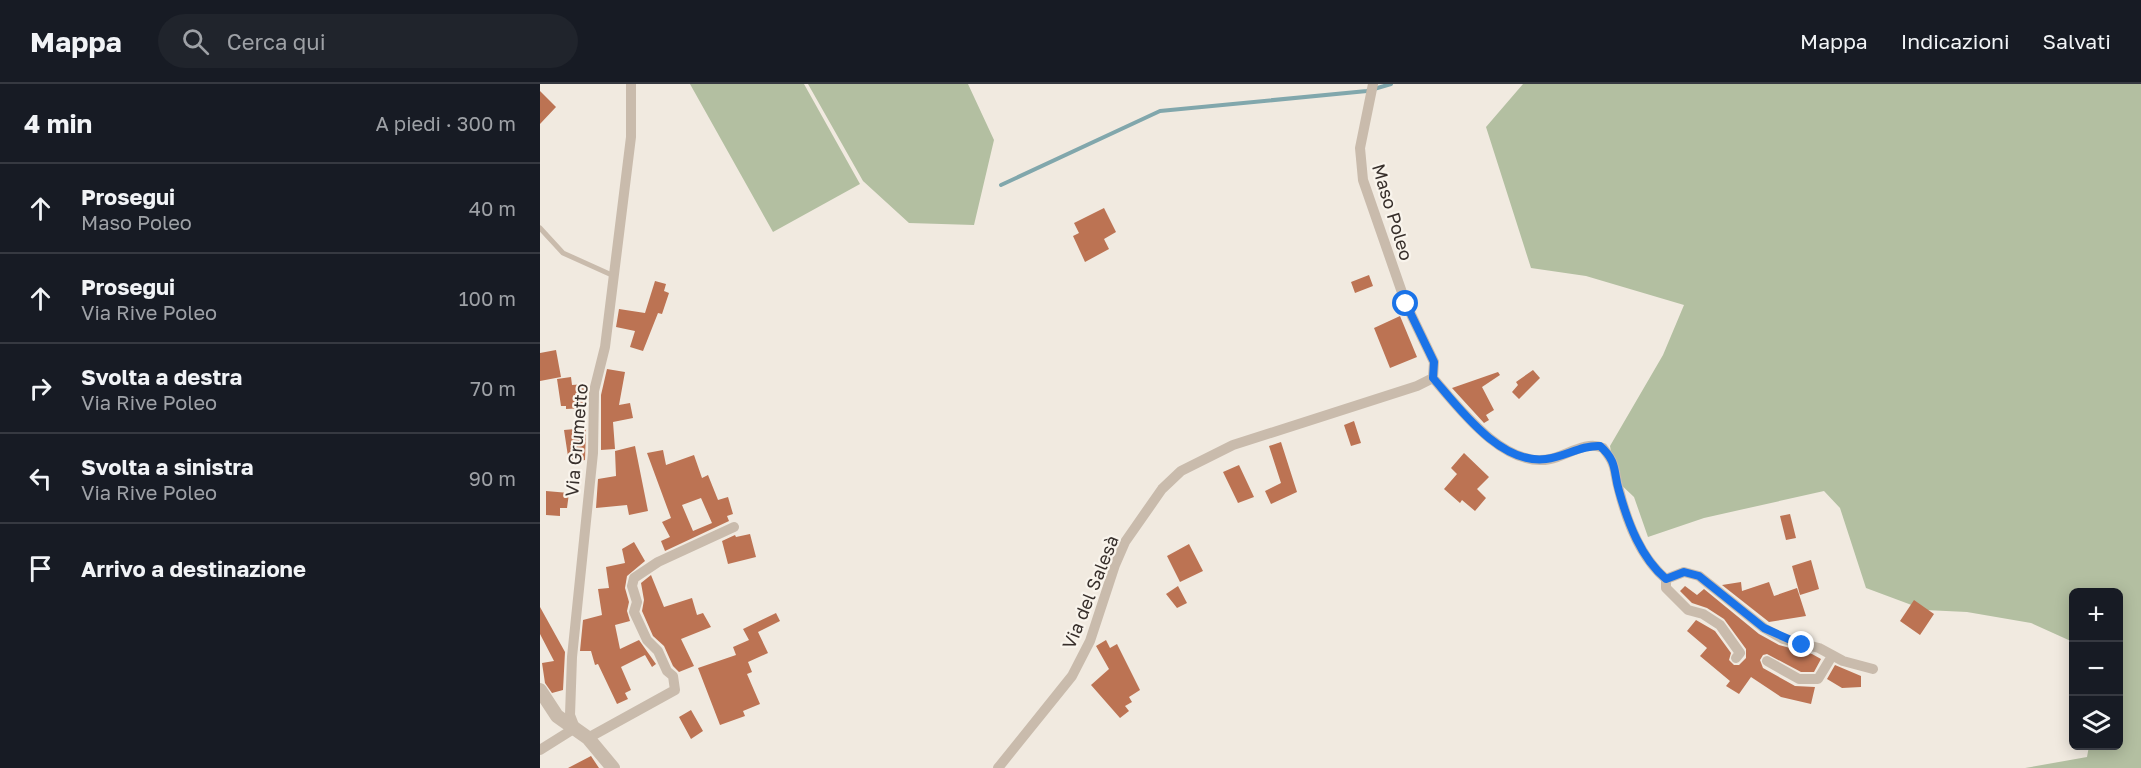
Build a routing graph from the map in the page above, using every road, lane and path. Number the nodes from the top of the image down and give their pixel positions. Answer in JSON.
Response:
{"nodes":[{"id":1,"x":631,"y":84,"type":"edge"},
{"id":2,"x":1372,"y":89,"type":"edge"},
{"id":3,"x":540,"y":228,"type":"edge"},
{"id":4,"x":614,"y":276,"type":"junction"},
{"id":5,"x":1433,"y":378,"type":"junction"},
{"id":6,"x":734,"y":527,"type":"dead end"},
{"id":7,"x":1666,"y":579,"type":"junction"},
{"id":8,"x":1833,"y":656,"type":"junction"},
{"id":9,"x":1736,"y":658,"type":"dead end"},
{"id":10,"x":1767,"y":661,"type":"dead end"},
{"id":11,"x":1873,"y":669,"type":"dead end"},
{"id":12,"x":540,"y":690,"type":"edge"},
{"id":13,"x":576,"y":728,"type":"junction"},
{"id":14,"x":588,"y":738,"type":"junction"},
{"id":15,"x":540,"y":750,"type":"edge"},
{"id":16,"x":613,"y":768,"type":"edge"},
{"id":17,"x":998,"y":768,"type":"edge"}],
"edges":[{"from":1,"to":4,"type":"street","name":"Via Grumetto"},
{"from":2,"to":5,"type":"street","name":"Maso Poleo"},
{"from":3,"to":4,"type":"lane"},
{"from":4,"to":13,"type":"street","name":"Via Grumetto"},
{"from":5,"to":7,"type":"street"},
{"from":5,"to":17,"type":"street","name":"Via del Salesà"},
{"from":6,"to":14,"type":"street"},
{"from":7,"to":8,"type":"street"},
{"from":7,"to":9,"type":"street"},
{"from":8,"to":10,"type":"street"},
{"from":8,"to":11,"type":"street"},
{"from":12,"to":13,"type":"street"},
{"from":13,"to":14,"type":"street"},
{"from":13,"to":15,"type":"street"},
{"from":14,"to":16,"type":"street"}]}
